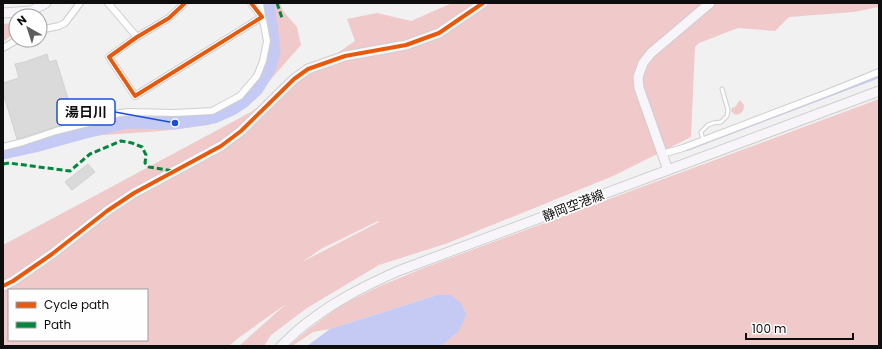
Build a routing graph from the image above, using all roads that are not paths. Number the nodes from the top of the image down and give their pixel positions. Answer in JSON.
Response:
{"nodes":[{"id":1,"x":46,"y":3,"type":"edge"},
{"id":2,"x":80,"y":3,"type":"edge"},
{"id":3,"x":108,"y":3,"type":"edge"},
{"id":4,"x":185,"y":3,"type":"edge"},
{"id":5,"x":251,"y":3,"type":"edge"},
{"id":6,"x":260,"y":3,"type":"edge"},
{"id":7,"x":484,"y":3,"type":"edge"},
{"id":8,"x":710,"y":3,"type":"edge"},
{"id":9,"x":3,"y":12,"type":"edge"},
{"id":10,"x":262,"y":17,"type":"junction"},
{"id":11,"x":48,"y":28,"type":"edge"},
{"id":12,"x":137,"y":37,"type":"junction"},
{"id":13,"x":879,"y":72,"type":"edge"},
{"id":14,"x":722,"y":89,"type":"dead end"},
{"id":15,"x":879,"y":91,"type":"edge"},
{"id":16,"x":703,"y":140,"type":"junction"},
{"id":17,"x":3,"y":147,"type":"edge"},
{"id":18,"x":662,"y":154,"type":"junction"},
{"id":19,"x":668,"y":170,"type":"junction"},
{"id":20,"x":3,"y":286,"type":"edge"},
{"id":21,"x":281,"y":346,"type":"edge"}],
"edges":[{"from":1,"to":9,"type":"street"},
{"from":2,"to":11,"type":"street"},
{"from":3,"to":12,"type":"street"},
{"from":4,"to":12,"type":"street"},
{"from":5,"to":10,"type":"street"},
{"from":6,"to":10,"type":"street"},
{"from":7,"to":20,"type":"street"},
{"from":8,"to":18,"type":"street"},
{"from":10,"to":12,"type":"street"},
{"from":10,"to":17,"type":"street"},
{"from":13,"to":16,"type":"street"},
{"from":14,"to":16,"type":"lane"},
{"from":15,"to":19,"type":"street","name":"静岡空港線"},
{"from":16,"to":18,"type":"street"},
{"from":18,"to":19,"type":"street"},
{"from":19,"to":21,"type":"street","name":"静岡空港線"}]}
